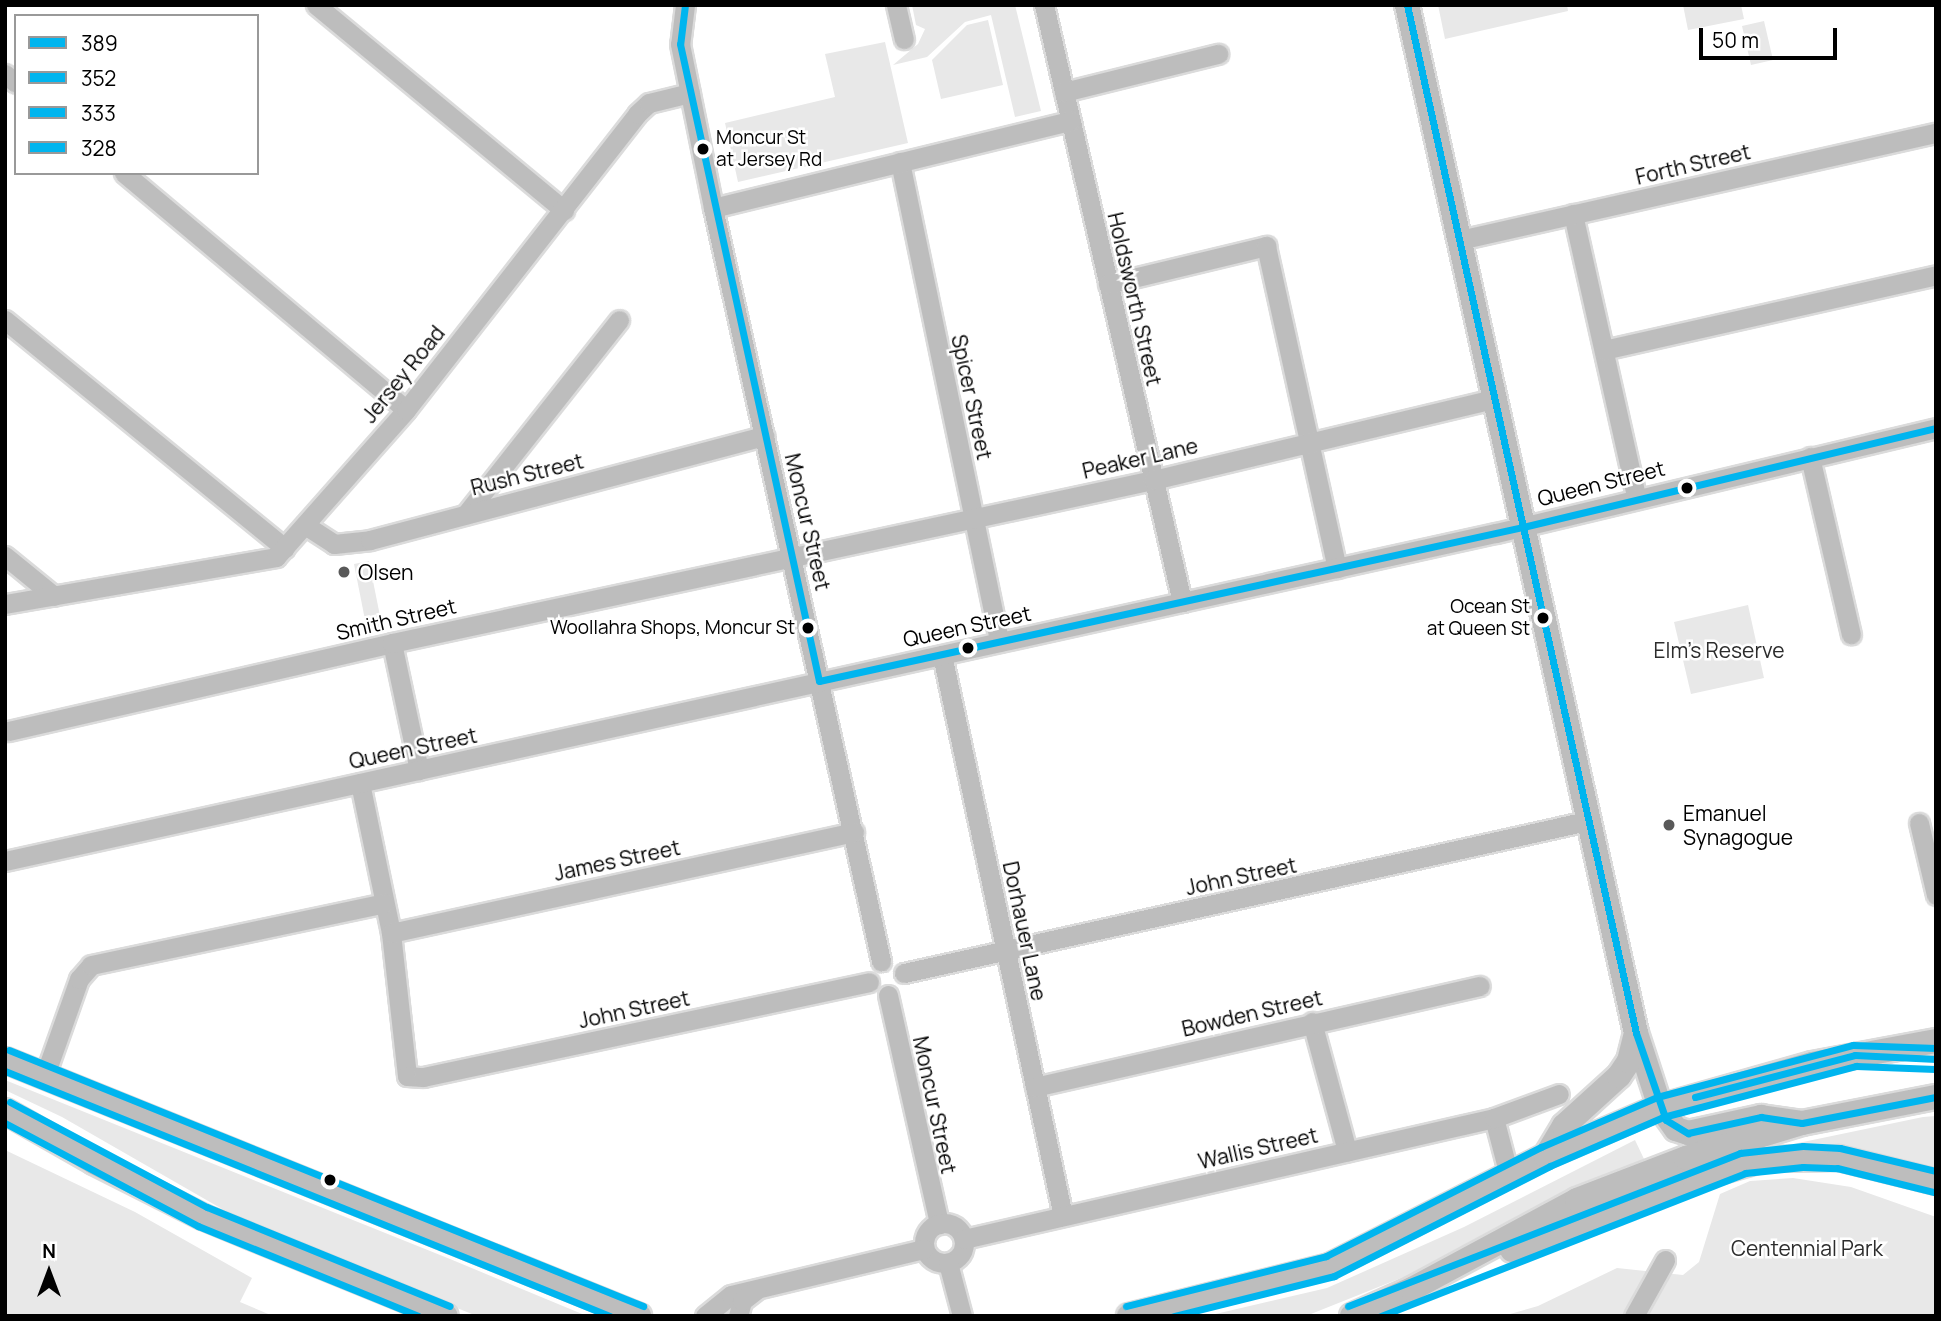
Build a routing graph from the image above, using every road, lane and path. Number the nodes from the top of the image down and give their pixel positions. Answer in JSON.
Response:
{"nodes":[{"id":1,"x":316,"y":5,"type":"edge"},
{"id":2,"x":685,"y":5,"type":"edge"},
{"id":3,"x":896,"y":5,"type":"edge"},
{"id":4,"x":1044,"y":5,"type":"edge"},
{"id":5,"x":1407,"y":5,"type":"edge"},
{"id":6,"x":904,"y":39,"type":"dead end"},
{"id":7,"x":1218,"y":54,"type":"dead end"},
{"id":8,"x":1064,"y":92,"type":"junction"},
{"id":9,"x":690,"y":93,"type":"junction"},
{"id":10,"x":1071,"y":121,"type":"junction"},
{"id":11,"x":1936,"y":133,"type":"edge"},
{"id":12,"x":900,"y":162,"type":"junction"},
{"id":13,"x":126,"y":175,"type":"edge"},
{"id":14,"x":713,"y":208,"type":"junction"},
{"id":15,"x":564,"y":210,"type":"junction"},
{"id":16,"x":1573,"y":214,"type":"junction"},
{"id":17,"x":1460,"y":240,"type":"junction"},
{"id":18,"x":1936,"y":275,"type":"edge"},
{"id":19,"x":1108,"y":284,"type":"junction"},
{"id":20,"x":5,"y":320,"type":"edge"},
{"id":21,"x":619,"y":320,"type":"dead end"},
{"id":22,"x":1604,"y":350,"type":"junction"},
{"id":23,"x":1494,"y":399,"type":"junction"},
{"id":24,"x":406,"y":410,"type":"junction"},
{"id":25,"x":1936,"y":428,"type":"edge"},
{"id":26,"x":765,"y":436,"type":"junction"},
{"id":27,"x":1309,"y":442,"type":"junction"},
{"id":28,"x":1810,"y":457,"type":"junction"},
{"id":29,"x":1153,"y":480,"type":"junction"},
{"id":30,"x":1636,"y":497,"type":"junction"},
{"id":31,"x":466,"y":514,"type":"junction"},
{"id":32,"x":973,"y":517,"type":"junction"},
{"id":33,"x":305,"y":525,"type":"junction"},
{"id":34,"x":1523,"y":527,"type":"junction"},
{"id":35,"x":285,"y":548,"type":"junction"},
{"id":36,"x":5,"y":556,"type":"edge"},
{"id":37,"x":794,"y":558,"type":"junction"},
{"id":38,"x":1337,"y":568,"type":"junction"},
{"id":39,"x":54,"y":596,"type":"junction"},
{"id":40,"x":1182,"y":602,"type":"junction"},
{"id":41,"x":5,"y":604,"type":"edge"},
{"id":42,"x":1851,"y":634,"type":"dead end"},
{"id":43,"x":999,"y":642,"type":"junction"},
{"id":44,"x":392,"y":643,"type":"junction"},
{"id":45,"x":942,"y":654,"type":"junction"},
{"id":46,"x":819,"y":681,"type":"junction"},
{"id":47,"x":8,"y":731,"type":"dead end"},
{"id":48,"x":419,"y":770,"type":"junction"},
{"id":49,"x":360,"y":783,"type":"junction"},
{"id":50,"x":1587,"y":821,"type":"junction"},
{"id":51,"x":1919,"y":823,"type":"dead end"},
{"id":52,"x":854,"y":832,"type":"junction"},
{"id":53,"x":5,"y":861,"type":"edge"},
{"id":54,"x":1936,"y":895,"type":"edge"},
{"id":55,"x":384,"y":903,"type":"junction"},
{"id":56,"x":391,"y":933,"type":"junction"},
{"id":57,"x":1007,"y":951,"type":"junction"},
{"id":58,"x":881,"y":961,"type":"junction"},
{"id":59,"x":904,"y":973,"type":"junction"},
{"id":60,"x":869,"y":982,"type":"junction"},
{"id":61,"x":1480,"y":986,"type":"dead end"},
{"id":62,"x":888,"y":995,"type":"junction"},
{"id":63,"x":1312,"y":1022,"type":"junction"},
{"id":64,"x":1636,"y":1033,"type":"junction"},
{"id":65,"x":1936,"y":1041,"type":"edge"},
{"id":66,"x":1855,"y":1055,"type":"junction"},
{"id":67,"x":1936,"y":1059,"type":"edge"},
{"id":68,"x":5,"y":1060,"type":"edge"},
{"id":69,"x":45,"y":1075,"type":"junction"},
{"id":70,"x":1035,"y":1087,"type":"junction"},
{"id":71,"x":1559,"y":1094,"type":"dead end"},
{"id":72,"x":1936,"y":1097,"type":"edge"},
{"id":73,"x":1660,"y":1107,"type":"junction"},
{"id":74,"x":5,"y":1111,"type":"edge"},
{"id":75,"x":1494,"y":1118,"type":"junction"},
{"id":76,"x":1802,"y":1123,"type":"junction"},
{"id":77,"x":5,"y":1129,"type":"edge"},
{"id":78,"x":1347,"y":1151,"type":"junction"},
{"id":79,"x":1546,"y":1156,"type":"junction"},
{"id":80,"x":94,"y":1162,"type":"junction"},
{"id":81,"x":1509,"y":1175,"type":"junction"},
{"id":82,"x":1936,"y":1182,"type":"edge"},
{"id":83,"x":1063,"y":1216,"type":"junction"},
{"id":84,"x":939,"y":1224,"type":"junction"},
{"id":85,"x":964,"y":1239,"type":"junction"},
{"id":86,"x":924,"y":1249,"type":"junction"},
{"id":87,"x":1665,"y":1260,"type":"dead end"},
{"id":88,"x":948,"y":1263,"type":"junction"},
{"id":89,"x":1412,"y":1289,"type":"junction"},
{"id":90,"x":756,"y":1290,"type":"junction"},
{"id":91,"x":446,"y":1316,"type":"edge"},
{"id":92,"x":639,"y":1316,"type":"edge"},
{"id":93,"x":705,"y":1316,"type":"edge"},
{"id":94,"x":738,"y":1316,"type":"edge"},
{"id":95,"x":962,"y":1316,"type":"edge"},
{"id":96,"x":1129,"y":1316,"type":"edge"},
{"id":97,"x":1352,"y":1316,"type":"edge"},
{"id":98,"x":1634,"y":1316,"type":"edge"}],
"edges":[{"from":1,"to":15,"type":"street"},
{"from":2,"to":9,"type":"street"},
{"from":3,"to":6,"type":"street"},
{"from":4,"to":8,"type":"street","name":"Holdsworth Street"},
{"from":5,"to":17,"type":"main road"},
{"from":7,"to":8,"type":"street"},
{"from":8,"to":10,"type":"street","name":"Holdsworth Street"},
{"from":9,"to":14,"type":"street","name":"Moncur Street"},
{"from":9,"to":15,"type":"street","name":"Jersey Road"},
{"from":10,"to":12,"type":"street"},
{"from":10,"to":19,"type":"street","name":"Holdsworth Street"},
{"from":11,"to":16,"type":"street","name":"Forth Street"},
{"from":12,"to":14,"type":"street"},
{"from":12,"to":32,"type":"street","name":"Spicer Street"},
{"from":13,"to":24,"type":"street"},
{"from":14,"to":26,"type":"street","name":"Moncur Street"},
{"from":15,"to":24,"type":"street","name":"Jersey Road"},
{"from":16,"to":17,"type":"street","name":"Forth Street"},
{"from":16,"to":22,"type":"street"},
{"from":17,"to":23,"type":"main road"},
{"from":18,"to":22,"type":"street"},
{"from":19,"to":27,"type":"street"},
{"from":19,"to":29,"type":"street","name":"Holdsworth Street"},
{"from":20,"to":35,"type":"street"},
{"from":21,"to":31,"type":"street"},
{"from":22,"to":30,"type":"street"},
{"from":23,"to":27,"type":"street","name":"Peaker Lane"},
{"from":23,"to":34,"type":"main road"},
{"from":24,"to":33,"type":"street","name":"Jersey Road"},
{"from":25,"to":28,"type":"street","name":"Queen Street"},
{"from":26,"to":31,"type":"street","name":"Rush Street"},
{"from":26,"to":37,"type":"street","name":"Moncur Street"},
{"from":27,"to":29,"type":"street","name":"Peaker Lane"},
{"from":27,"to":38,"type":"street"},
{"from":28,"to":30,"type":"street","name":"Queen Street"},
{"from":28,"to":42,"type":"street"},
{"from":29,"to":32,"type":"street","name":"Peaker Lane"},
{"from":29,"to":40,"type":"street","name":"Holdsworth Street"},
{"from":30,"to":34,"type":"street","name":"Queen Street"},
{"from":31,"to":33,"type":"street","name":"Rush Street"},
{"from":32,"to":37,"type":"street","name":"Peaker Lane"},
{"from":32,"to":43,"type":"street","name":"Spicer Street"},
{"from":33,"to":35,"type":"street","name":"Jersey Road"},
{"from":34,"to":38,"type":"street","name":"Queen Street"},
{"from":34,"to":50,"type":"main road"},
{"from":35,"to":39,"type":"street","name":"Jersey Road"},
{"from":36,"to":39,"type":"street"},
{"from":37,"to":44,"type":"street","name":"Smith Street"},
{"from":37,"to":46,"type":"street","name":"Moncur Street"},
{"from":38,"to":40,"type":"street","name":"Queen Street"},
{"from":39,"to":41,"type":"street","name":"Jersey Road"},
{"from":40,"to":43,"type":"street","name":"Queen Street"},
{"from":43,"to":45,"type":"street","name":"Queen Street"},
{"from":44,"to":47,"type":"street","name":"Smith Street"},
{"from":44,"to":48,"type":"street"},
{"from":45,"to":46,"type":"street","name":"Queen Street"},
{"from":45,"to":57,"type":"street","name":"Dorhauer Lane"},
{"from":46,"to":48,"type":"street","name":"Queen Street"},
{"from":46,"to":52,"type":"street","name":"Moncur Street"},
{"from":48,"to":49,"type":"street","name":"Queen Street"},
{"from":49,"to":53,"type":"street","name":"Queen Street"},
{"from":49,"to":55,"type":"street"},
{"from":50,"to":57,"type":"street","name":"John Street"},
{"from":50,"to":64,"type":"main road"},
{"from":51,"to":54,"type":"street"},
{"from":52,"to":56,"type":"street","name":"James Street"},
{"from":52,"to":58,"type":"street","name":"Moncur Street"},
{"from":55,"to":56,"type":"street"},
{"from":55,"to":69,"type":"street"},
{"from":56,"to":60,"type":"street","name":"John Street"},
{"from":57,"to":59,"type":"street","name":"John Street"},
{"from":57,"to":70,"type":"street","name":"Dorhauer Lane"},
{"from":58,"to":59,"type":"street"},
{"from":58,"to":60,"type":"street"},
{"from":59,"to":62,"type":"street"},
{"from":60,"to":62,"type":"street"},
{"from":61,"to":63,"type":"street","name":"Bowden Street"},
{"from":62,"to":84,"type":"street","name":"Moncur Street"},
{"from":63,"to":70,"type":"street","name":"Bowden Street"},
{"from":63,"to":78,"type":"street"},
{"from":64,"to":73,"type":"main road"},
{"from":64,"to":79,"type":"main road"},
{"from":65,"to":66,"type":"main road"},
{"from":66,"to":67,"type":"main road"},
{"from":66,"to":73,"type":"main road"},
{"from":68,"to":69,"type":"main road"},
{"from":69,"to":92,"type":"main road"},
{"from":70,"to":83,"type":"street","name":"Dorhauer Lane"},
{"from":71,"to":75,"type":"street","name":"Wallis Street"},
{"from":72,"to":76,"type":"main road"},
{"from":73,"to":76,"type":"main road"},
{"from":73,"to":79,"type":"main road"},
{"from":74,"to":80,"type":"main road"},
{"from":75,"to":78,"type":"street","name":"Wallis Street"},
{"from":75,"to":81,"type":"street"},
{"from":76,"to":89,"type":"main road"},
{"from":77,"to":80,"type":"main road"},
{"from":78,"to":83,"type":"street","name":"Wallis Street"},
{"from":79,"to":81,"type":"main road"},
{"from":80,"to":91,"type":"main road"},
{"from":81,"to":96,"type":"main road"},
{"from":82,"to":89,"type":"main road"},
{"from":83,"to":85,"type":"street","name":"Wallis Street"},
{"from":84,"to":85,"type":"street"},
{"from":84,"to":86,"type":"street"},
{"from":85,"to":88,"type":"street"},
{"from":86,"to":88,"type":"street"},
{"from":86,"to":90,"type":"street"},
{"from":87,"to":98,"type":"street"},
{"from":88,"to":95,"type":"street"},
{"from":89,"to":97,"type":"main road"},
{"from":90,"to":93,"type":"street"},
{"from":90,"to":94,"type":"street"}]}
